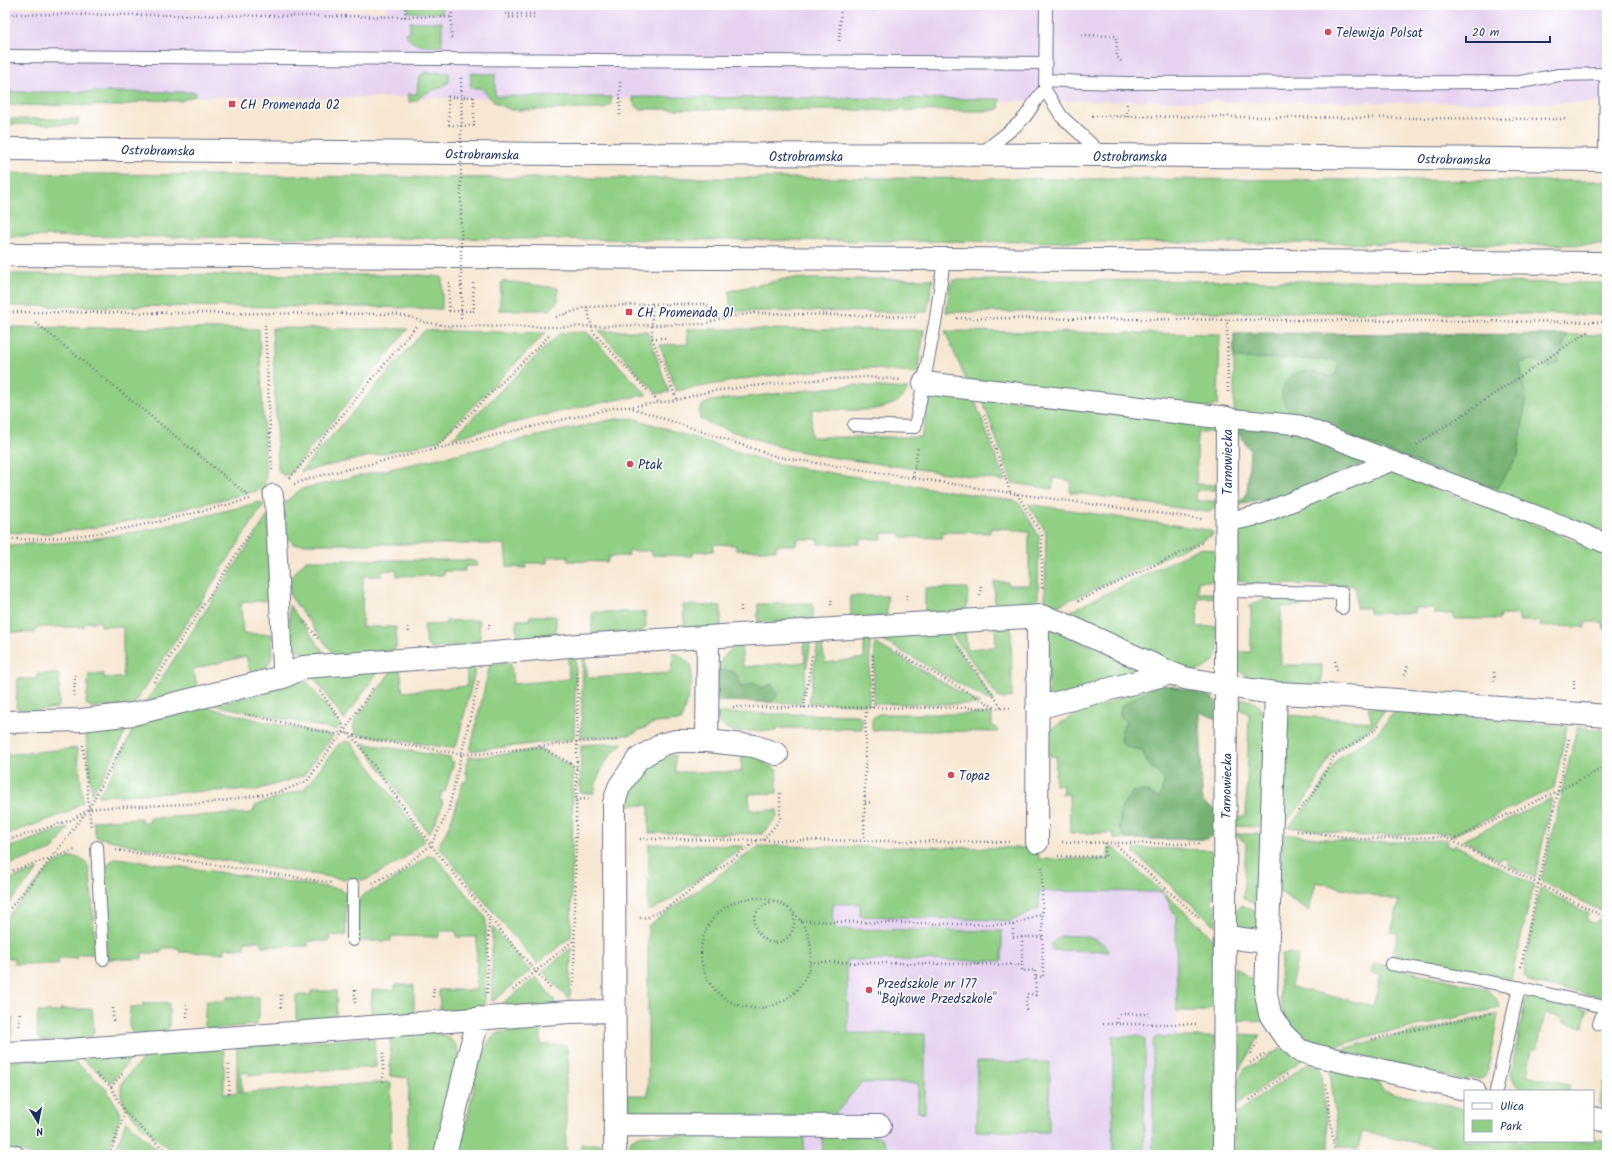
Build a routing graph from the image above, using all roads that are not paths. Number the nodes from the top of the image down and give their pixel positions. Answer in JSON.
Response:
{"nodes":[{"id":1,"x":1046,"y":5,"type":"edge"},
{"id":2,"x":5,"y":56,"type":"edge"},
{"id":3,"x":1045,"y":63,"type":"junction"},
{"id":4,"x":1606,"y":74,"type":"edge"},
{"id":5,"x":1045,"y":85,"type":"junction"},
{"id":6,"x":5,"y":149,"type":"edge"},
{"id":7,"x":1104,"y":155,"type":"junction"},
{"id":8,"x":979,"y":156,"type":"junction"},
{"id":9,"x":1606,"y":160,"type":"edge"},
{"id":10,"x":5,"y":255,"type":"edge"},
{"id":11,"x":944,"y":259,"type":"junction"},
{"id":12,"x":1607,"y":264,"type":"edge"},
{"id":13,"x":924,"y":383,"type":"junction"},
{"id":14,"x":1227,"y":418,"type":"junction"},
{"id":15,"x":854,"y":424,"type":"dead end"},
{"id":16,"x":1392,"y":462,"type":"junction"},
{"id":17,"x":273,"y":494,"type":"road end"},
{"id":18,"x":1227,"y":526,"type":"junction"},
{"id":19,"x":1607,"y":544,"type":"edge"},
{"id":20,"x":1227,"y":591,"type":"junction"},
{"id":21,"x":1342,"y":608,"type":"dead end"},
{"id":22,"x":1039,"y":616,"type":"junction"},
{"id":23,"x":708,"y":637,"type":"junction"},
{"id":24,"x":1171,"y":673,"type":"junction"},
{"id":25,"x":282,"y":677,"type":"junction"},
{"id":26,"x":1227,"y":685,"type":"junction"},
{"id":27,"x":1276,"y":693,"type":"junction"},
{"id":28,"x":1037,"y":708,"type":"junction"},
{"id":29,"x":1607,"y":716,"type":"edge"},
{"id":30,"x":5,"y":722,"type":"edge"},
{"id":31,"x":707,"y":741,"type":"junction"},
{"id":32,"x":777,"y":754,"type":"dead end"},
{"id":33,"x":96,"y":847,"type":"road end"},
{"id":34,"x":1040,"y":847,"type":"road end"},
{"id":35,"x":353,"y":886,"type":"road end"},
{"id":36,"x":1225,"y":936,"type":"junction"},
{"id":37,"x":353,"y":940,"type":"dead end"},
{"id":38,"x":1267,"y":942,"type":"junction"},
{"id":39,"x":103,"y":959,"type":"dead end"},
{"id":40,"x":1391,"y":964,"type":"dead end"},
{"id":41,"x":1518,"y":987,"type":"junction"},
{"id":42,"x":614,"y":1011,"type":"junction"},
{"id":43,"x":479,"y":1018,"type":"junction"},
{"id":44,"x":1599,"y":1024,"type":"dead end"},
{"id":45,"x":5,"y":1053,"type":"edge"},
{"id":46,"x":1470,"y":1090,"type":"edge"},
{"id":47,"x":1496,"y":1090,"type":"edge"},
{"id":48,"x":1594,"y":1118,"type":"edge"},
{"id":49,"x":1607,"y":1121,"type":"edge"},
{"id":50,"x":616,"y":1125,"type":"junction"},
{"id":51,"x":880,"y":1126,"type":"dead end"},
{"id":52,"x":5,"y":1153,"type":"edge"},
{"id":53,"x":15,"y":1155,"type":"edge"},
{"id":54,"x":446,"y":1155,"type":"edge"},
{"id":55,"x":615,"y":1155,"type":"edge"},
{"id":56,"x":1224,"y":1155,"type":"edge"}],
"edges":[{"from":1,"to":3,"type":"lane"},
{"from":2,"to":3,"type":"lane"},
{"from":3,"to":5,"type":"lane"},
{"from":4,"to":5,"type":"lane"},
{"from":4,"to":9,"type":"lane"},
{"from":5,"to":7,"type":"lane"},
{"from":5,"to":8,"type":"lane"},
{"from":6,"to":8,"type":"street","name":"Ostrobramska"},
{"from":7,"to":8,"type":"street","name":"Ostrobramska"},
{"from":7,"to":9,"type":"street","name":"Ostrobramska"},
{"from":10,"to":11,"type":"street"},
{"from":11,"to":12,"type":"street"},
{"from":11,"to":13,"type":"lane"},
{"from":13,"to":14,"type":"street"},
{"from":13,"to":15,"type":"lane"},
{"from":14,"to":16,"type":"street"},
{"from":14,"to":18,"type":"street","name":"Tarnowiecka"},
{"from":16,"to":18,"type":"street"},
{"from":16,"to":19,"type":"street"},
{"from":17,"to":25,"type":"street"},
{"from":18,"to":20,"type":"street","name":"Tarnowiecka"},
{"from":20,"to":21,"type":"lane"},
{"from":20,"to":26,"type":"street","name":"Tarnowiecka"},
{"from":22,"to":23,"type":"street"},
{"from":22,"to":24,"type":"street"},
{"from":22,"to":28,"type":"street"},
{"from":23,"to":25,"type":"street"},
{"from":23,"to":31,"type":"street"},
{"from":24,"to":26,"type":"street"},
{"from":24,"to":28,"type":"street"},
{"from":25,"to":30,"type":"street"},
{"from":26,"to":27,"type":"street"},
{"from":26,"to":36,"type":"street","name":"Tarnowiecka"},
{"from":27,"to":29,"type":"street"},
{"from":27,"to":38,"type":"street"},
{"from":28,"to":34,"type":"street"},
{"from":31,"to":32,"type":"street"},
{"from":31,"to":42,"type":"street"},
{"from":33,"to":39,"type":"lane"},
{"from":35,"to":37,"type":"lane"},
{"from":36,"to":38,"type":"street"},
{"from":36,"to":56,"type":"street","name":"Tarnowiecka"},
{"from":38,"to":46,"type":"street"},
{"from":40,"to":41,"type":"lane"},
{"from":41,"to":44,"type":"lane"},
{"from":41,"to":47,"type":"lane"},
{"from":42,"to":43,"type":"street"},
{"from":42,"to":50,"type":"street"},
{"from":43,"to":45,"type":"street"},
{"from":43,"to":54,"type":"street"},
{"from":48,"to":49,"type":"street"},
{"from":50,"to":51,"type":"street"},
{"from":50,"to":55,"type":"street"},
{"from":52,"to":53,"type":"street"}]}
